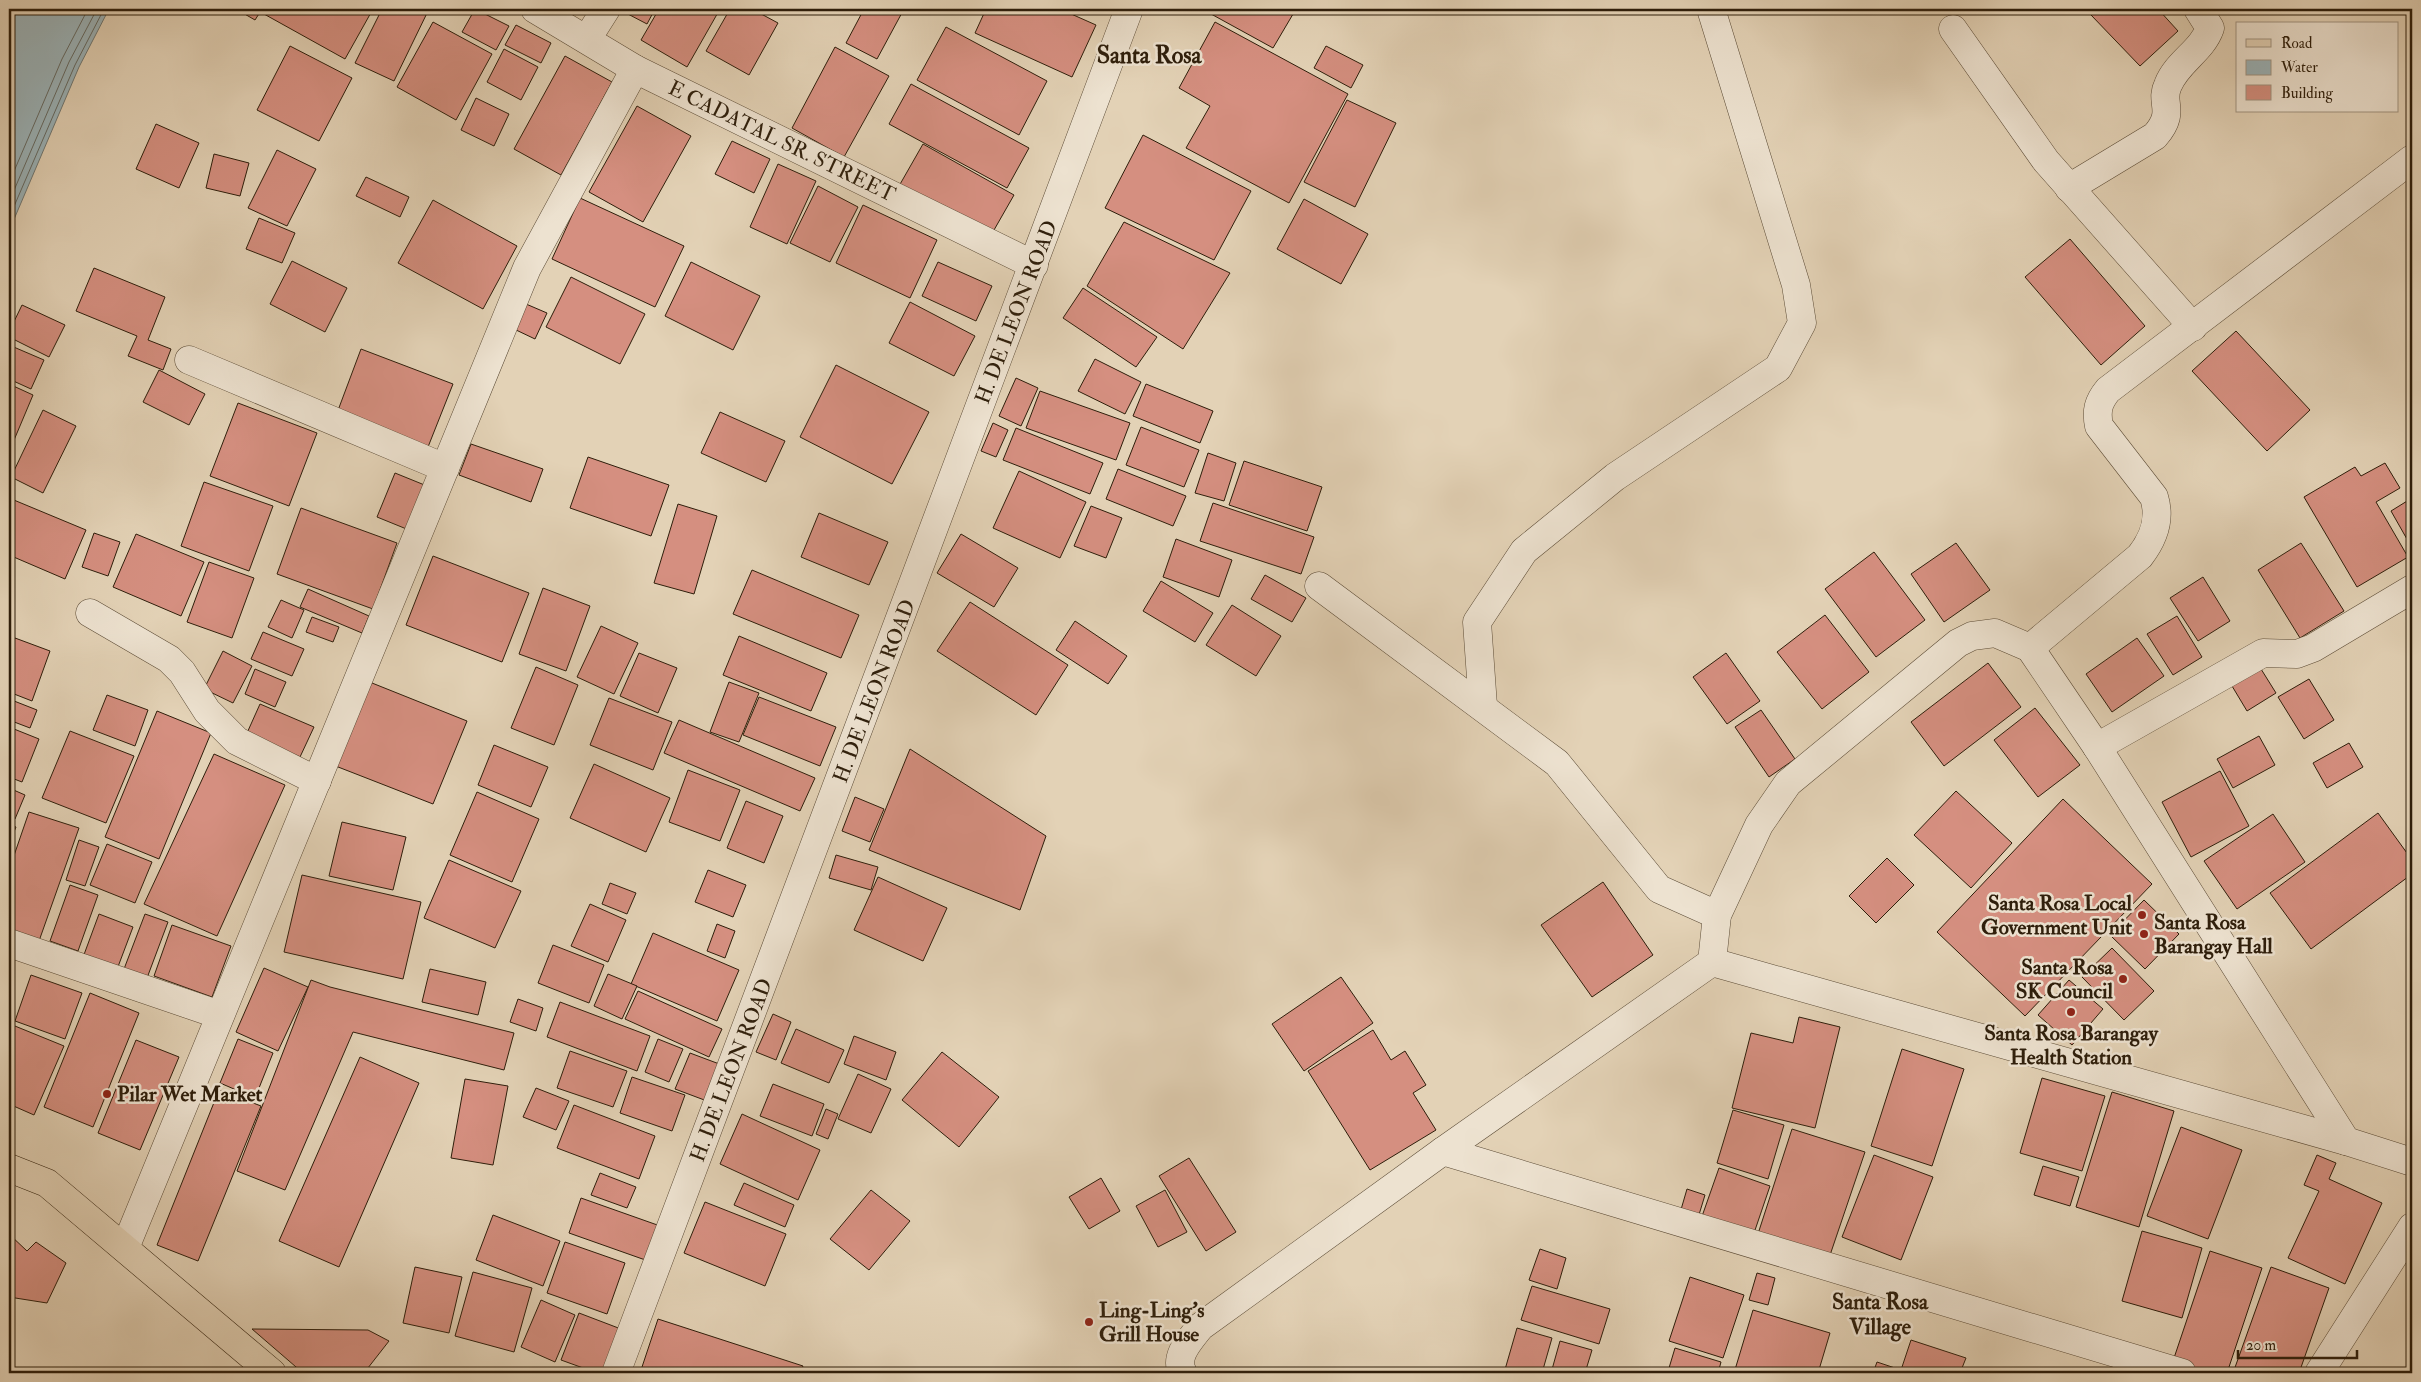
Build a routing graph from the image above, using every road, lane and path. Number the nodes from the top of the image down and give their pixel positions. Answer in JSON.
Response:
{"nodes":[{"id":1,"x":535,"y":9,"type":"edge"},
{"id":2,"x":606,"y":9,"type":"edge"},
{"id":3,"x":1129,"y":9,"type":"edge"},
{"id":4,"x":1712,"y":9,"type":"edge"},
{"id":5,"x":2198,"y":9,"type":"edge"},
{"id":6,"x":1953,"y":29,"type":"dead end"},
{"id":7,"x":587,"y":40,"type":"junction"},
{"id":8,"x":635,"y":69,"type":"junction"},
{"id":9,"x":2412,"y":159,"type":"edge"},
{"id":10,"x":2069,"y":188,"type":"junction"},
{"id":11,"x":1034,"y":266,"type":"junction"},
{"id":12,"x":2192,"y":327,"type":"junction"},
{"id":13,"x":189,"y":360,"type":"dead end"},
{"id":14,"x":445,"y":468,"type":"junction"},
{"id":15,"x":1319,"y":586,"type":"dead end"},
{"id":16,"x":2412,"y":589,"type":"edge"},
{"id":17,"x":90,"y":613,"type":"dead end"},
{"id":18,"x":2030,"y":648,"type":"junction"},
{"id":19,"x":1482,"y":706,"type":"junction"},
{"id":20,"x":2097,"y":746,"type":"junction"},
{"id":21,"x":316,"y":782,"type":"junction"},
{"id":22,"x":1717,"y":914,"type":"junction"},
{"id":23,"x":9,"y":943,"type":"edge"},
{"id":24,"x":1712,"y":962,"type":"junction"},
{"id":25,"x":220,"y":1016,"type":"junction"},
{"id":26,"x":2346,"y":1140,"type":"junction"},
{"id":27,"x":1443,"y":1151,"type":"junction"},
{"id":28,"x":2412,"y":1162,"type":"edge"},
{"id":29,"x":9,"y":1168,"type":"edge"},
{"id":30,"x":2412,"y":1227,"type":"edge"},
{"id":31,"x":125,"y":1248,"type":"junction"},
{"id":32,"x":272,"y":1373,"type":"edge"},
{"id":33,"x":616,"y":1373,"type":"edge"},
{"id":34,"x":1183,"y":1373,"type":"edge"},
{"id":35,"x":2182,"y":1373,"type":"edge"},
{"id":36,"x":2319,"y":1373,"type":"edge"}],
"edges":[{"from":1,"to":7,"type":"street","name":"E CADATAL SR. STREET"},
{"from":2,"to":7,"type":"street"},
{"from":3,"to":11,"type":"street","name":"H. DE LEON ROAD"},
{"from":4,"to":19,"type":"street"},
{"from":5,"to":10,"type":"street"},
{"from":6,"to":10,"type":"street"},
{"from":7,"to":8,"type":"street","name":"E CADATAL SR. STREET"},
{"from":8,"to":11,"type":"street","name":"E CADATAL SR. STREET"},
{"from":8,"to":14,"type":"street"},
{"from":9,"to":12,"type":"street"},
{"from":10,"to":12,"type":"street"},
{"from":11,"to":33,"type":"street","name":"H. DE LEON ROAD"},
{"from":12,"to":18,"type":"street"},
{"from":13,"to":14,"type":"street"},
{"from":14,"to":21,"type":"street"},
{"from":15,"to":19,"type":"street"},
{"from":16,"to":20,"type":"street"},
{"from":17,"to":21,"type":"street"},
{"from":18,"to":20,"type":"street"},
{"from":18,"to":22,"type":"street"},
{"from":19,"to":22,"type":"street"},
{"from":20,"to":26,"type":"street"},
{"from":21,"to":25,"type":"street"},
{"from":22,"to":24,"type":"street"},
{"from":23,"to":25,"type":"street"},
{"from":24,"to":26,"type":"street"},
{"from":24,"to":27,"type":"street"},
{"from":25,"to":31,"type":"street"},
{"from":26,"to":28,"type":"street"},
{"from":27,"to":34,"type":"street"},
{"from":27,"to":35,"type":"street"},
{"from":29,"to":31,"type":"main road"},
{"from":30,"to":36,"type":"street"},
{"from":31,"to":32,"type":"main road"}]}
